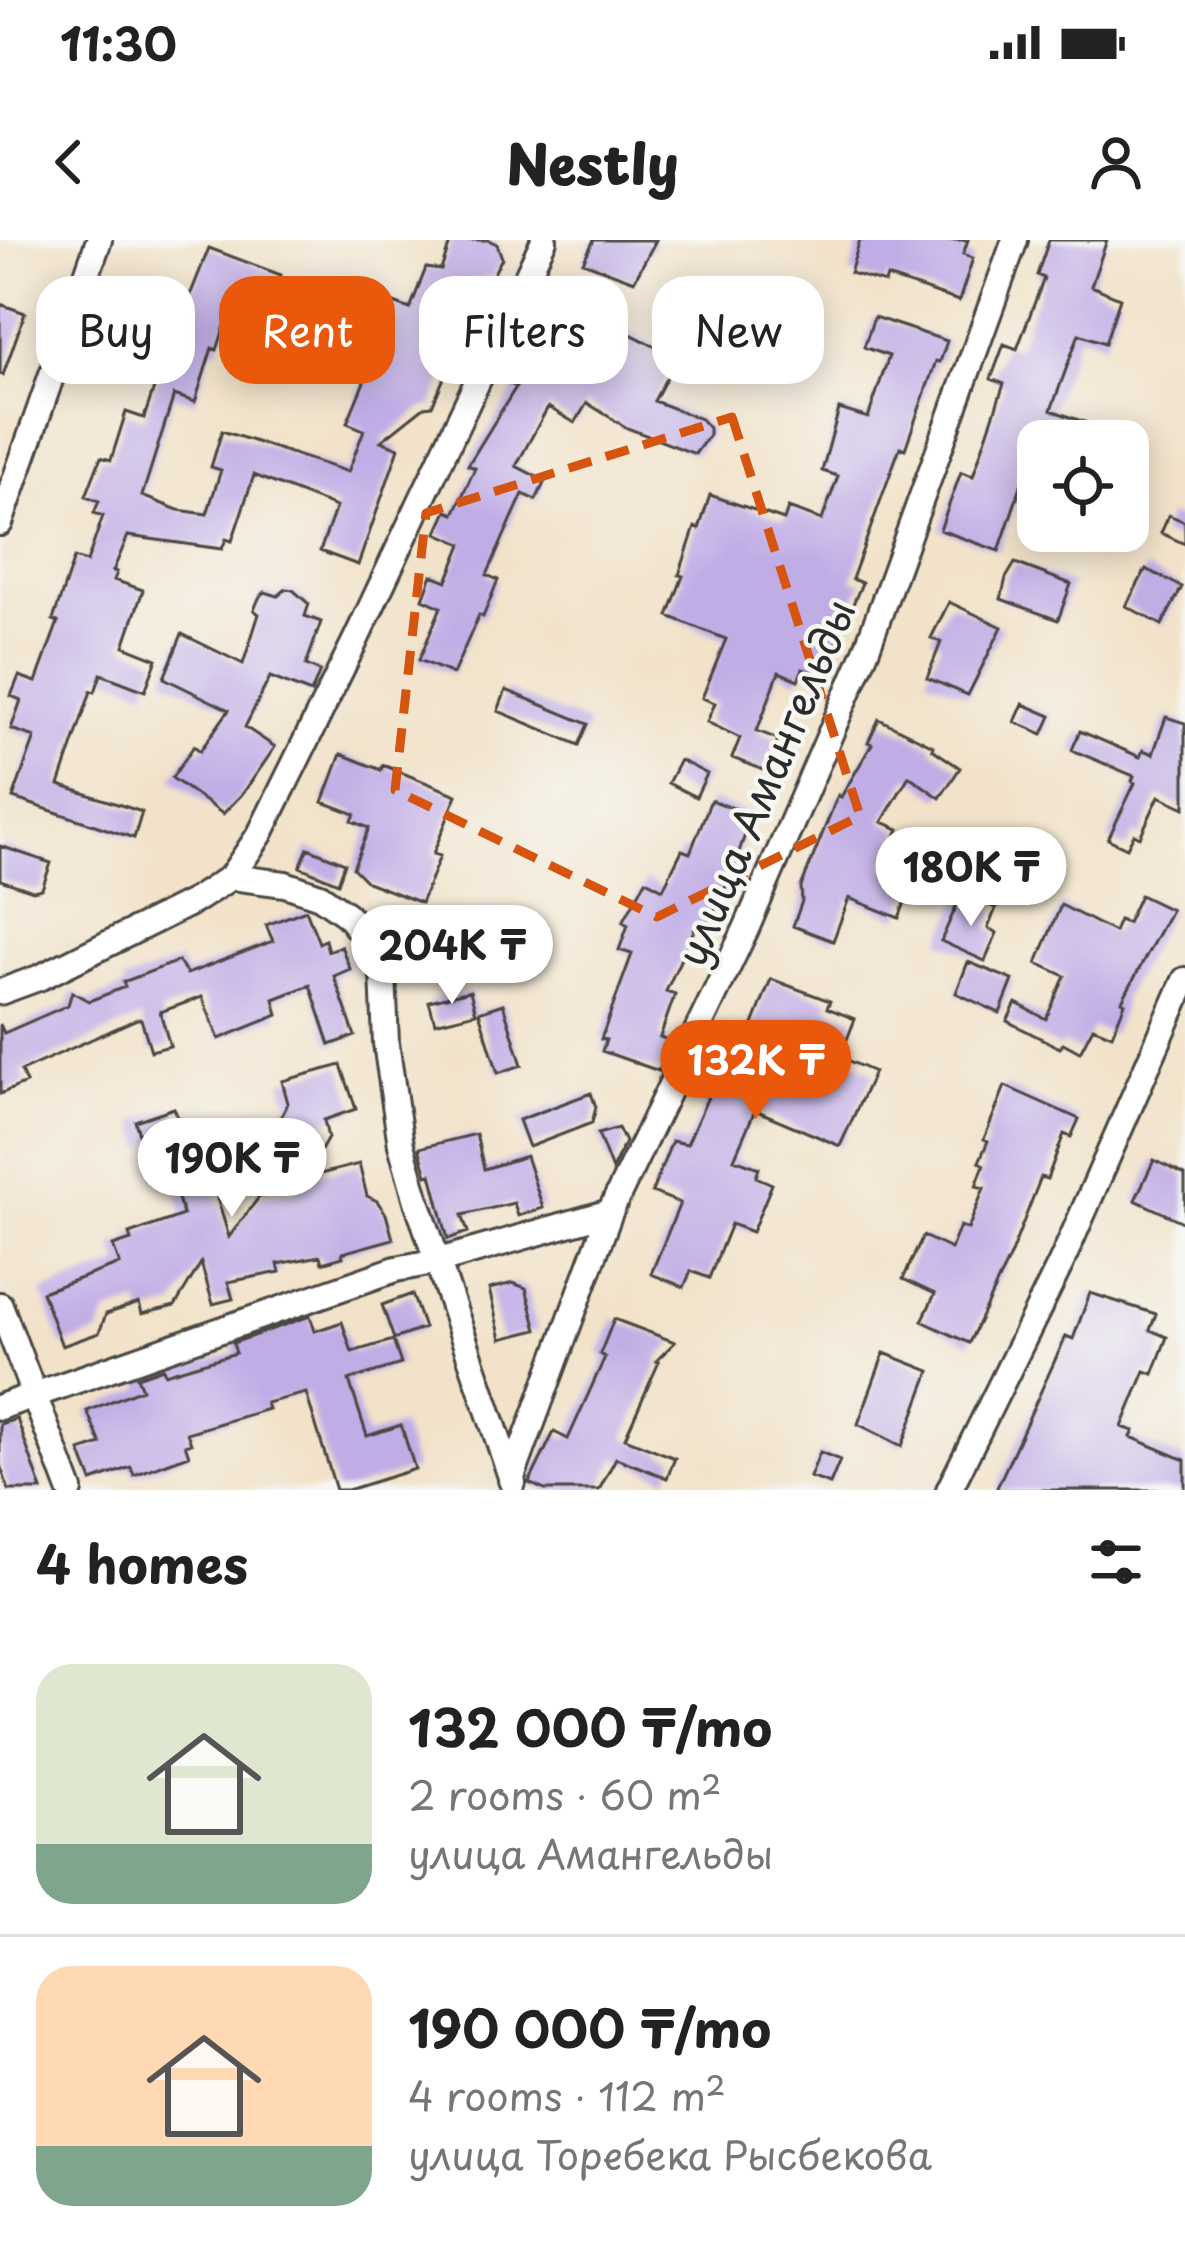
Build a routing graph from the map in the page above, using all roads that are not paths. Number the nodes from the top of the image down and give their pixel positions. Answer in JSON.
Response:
{"nodes":[{"id":1,"x":100,"y":240,"type":"edge"},
{"id":2,"x":544,"y":240,"type":"edge"},
{"id":3,"x":1015,"y":240,"type":"edge"},
{"id":4,"x":0,"y":524,"type":"edge"},
{"id":5,"x":231,"y":877,"type":"junction"},
{"id":6,"x":1185,"y":980,"type":"edge"},
{"id":7,"x":0,"y":992,"type":"edge"},
{"id":8,"x":610,"y":1212,"type":"junction"},
{"id":9,"x":439,"y":1261,"type":"junction"},
{"id":10,"x":0,"y":1305,"type":"edge"},
{"id":11,"x":36,"y":1393,"type":"junction"},
{"id":12,"x":0,"y":1407,"type":"edge"},
{"id":13,"x":514,"y":1485,"type":"edge"},
{"id":14,"x":70,"y":1490,"type":"edge"},
{"id":15,"x":949,"y":1490,"type":"edge"}],
"edges":[{"from":1,"to":4,"type":"street"},
{"from":2,"to":5,"type":"street"},
{"from":3,"to":8,"type":"street","name":"улица Амангельды"},
{"from":5,"to":7,"type":"street"},
{"from":5,"to":9,"type":"street"},
{"from":6,"to":15,"type":"street"},
{"from":8,"to":9,"type":"street"},
{"from":8,"to":13,"type":"street","name":"улица Амангельды"},
{"from":9,"to":11,"type":"street"},
{"from":9,"to":13,"type":"street"},
{"from":10,"to":11,"type":"street"},
{"from":11,"to":12,"type":"street"},
{"from":11,"to":14,"type":"street"}]}
